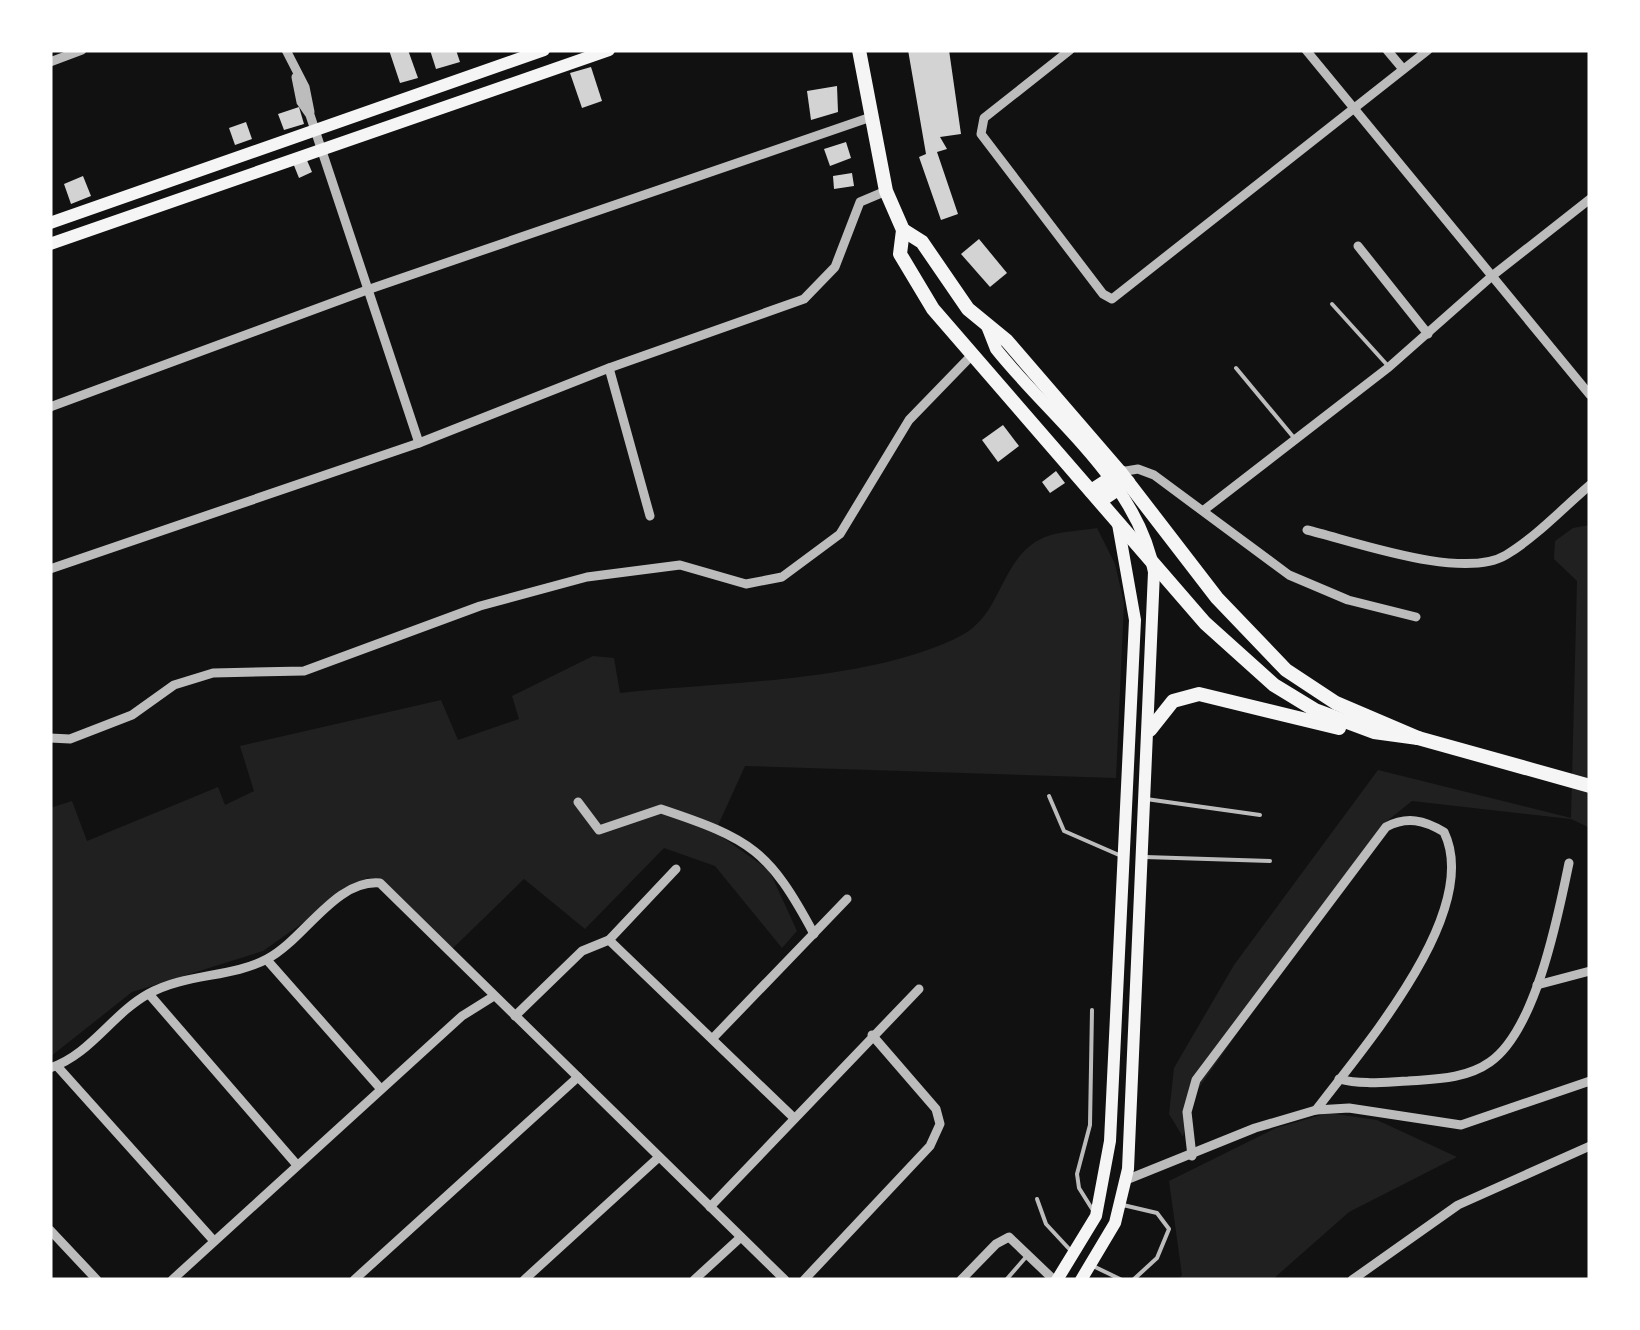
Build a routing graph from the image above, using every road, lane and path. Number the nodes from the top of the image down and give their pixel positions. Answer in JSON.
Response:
{"nodes":[{"id":1,"x":82,"y":50,"type":"edge"},
{"id":2,"x":286,"y":50,"type":"edge"},
{"id":3,"x":544,"y":50,"type":"edge"},
{"id":4,"x":610,"y":50,"type":"edge"},
{"id":5,"x":858,"y":50,"type":"edge"},
{"id":6,"x":1070,"y":50,"type":"edge"},
{"id":7,"x":1306,"y":50,"type":"edge"},
{"id":8,"x":1387,"y":50,"type":"edge"},
{"id":9,"x":1428,"y":50,"type":"edge"},
{"id":10,"x":50,"y":62,"type":"edge"},
{"id":11,"x":1403,"y":70,"type":"junction"},
{"id":12,"x":1354,"y":108,"type":"junction"},
{"id":13,"x":870,"y":117,"type":"junction"},
{"id":14,"x":315,"y":130,"type":"junction"},
{"id":15,"x":322,"y":151,"type":"junction"},
{"id":16,"x":886,"y":191,"type":"junction"},
{"id":17,"x":1589,"y":201,"type":"edge"},
{"id":18,"x":50,"y":223,"type":"edge"},
{"id":19,"x":903,"y":230,"type":"junction"},
{"id":20,"x":50,"y":244,"type":"edge"},
{"id":21,"x":1358,"y":246,"type":"dead end"},
{"id":22,"x":1492,"y":276,"type":"junction"},
{"id":23,"x":367,"y":290,"type":"junction"},
{"id":24,"x":1332,"y":304,"type":"dead end"},
{"id":25,"x":987,"y":326,"type":"junction"},
{"id":26,"x":1428,"y":334,"type":"junction"},
{"id":27,"x":972,"y":355,"type":"junction"},
{"id":28,"x":1389,"y":366,"type":"junction"},
{"id":29,"x":609,"y":368,"type":"junction"},
{"id":30,"x":1236,"y":368,"type":"dead end"},
{"id":31,"x":1590,"y":396,"type":"edge"},
{"id":32,"x":50,"y":407,"type":"edge"},
{"id":33,"x":1296,"y":439,"type":"junction"},
{"id":34,"x":419,"y":444,"type":"junction"},
{"id":35,"x":1124,"y":477,"type":"junction"},
{"id":36,"x":1590,"y":485,"type":"edge"},
{"id":37,"x":1095,"y":496,"type":"junction"},
{"id":38,"x":1204,"y":510,"type":"junction"},
{"id":39,"x":650,"y":516,"type":"dead end"},
{"id":40,"x":1118,"y":524,"type":"junction"},
{"id":41,"x":1307,"y":530,"type":"dead end"},
{"id":42,"x":50,"y":569,"type":"edge"},
{"id":43,"x":1416,"y":618,"type":"dead end"},
{"id":44,"x":1150,"y":730,"type":"junction"},
{"id":45,"x":50,"y":738,"type":"edge"},
{"id":46,"x":1418,"y":738,"type":"junction"},
{"id":47,"x":1590,"y":786,"type":"edge"},
{"id":48,"x":1048,"y":796,"type":"dead end"},
{"id":49,"x":1146,"y":799,"type":"junction"},
{"id":50,"x":578,"y":802,"type":"dead end"},
{"id":51,"x":1260,"y":815,"type":"dead end"},
{"id":52,"x":1123,"y":856,"type":"junction"},
{"id":53,"x":1143,"y":857,"type":"junction"},
{"id":54,"x":1270,"y":862,"type":"dead end"},
{"id":55,"x":1569,"y":864,"type":"dead end"},
{"id":56,"x":676,"y":869,"type":"dead end"},
{"id":57,"x":848,"y":900,"type":"dead end"},
{"id":58,"x":814,"y":934,"type":"junction"},
{"id":59,"x":609,"y":940,"type":"junction"},
{"id":60,"x":266,"y":960,"type":"junction"},
{"id":61,"x":1590,"y":971,"type":"edge"},
{"id":62,"x":1536,"y":984,"type":"junction"},
{"id":63,"x":919,"y":990,"type":"dead end"},
{"id":64,"x":149,"y":994,"type":"junction"},
{"id":65,"x":494,"y":996,"type":"junction"},
{"id":66,"x":1092,"y":1010,"type":"dead end"},
{"id":67,"x":515,"y":1016,"type":"junction"},
{"id":68,"x":872,"y":1035,"type":"junction"},
{"id":69,"x":713,"y":1038,"type":"junction"},
{"id":70,"x":53,"y":1066,"type":"edge"},
{"id":71,"x":578,"y":1077,"type":"junction"},
{"id":72,"x":1339,"y":1080,"type":"junction"},
{"id":73,"x":1590,"y":1081,"type":"edge"},
{"id":74,"x":380,"y":1088,"type":"junction"},
{"id":75,"x":1316,"y":1110,"type":"junction"},
{"id":76,"x":794,"y":1118,"type":"junction"},
{"id":77,"x":1590,"y":1146,"type":"edge"},
{"id":78,"x":1192,"y":1156,"type":"junction"},
{"id":79,"x":659,"y":1157,"type":"junction"},
{"id":80,"x":297,"y":1165,"type":"junction"},
{"id":81,"x":1126,"y":1180,"type":"junction"},
{"id":82,"x":1104,"y":1181,"type":"junction"},
{"id":83,"x":1037,"y":1199,"type":"dead end"},
{"id":84,"x":1121,"y":1204,"type":"junction"},
{"id":85,"x":710,"y":1207,"type":"junction"},
{"id":86,"x":1096,"y":1216,"type":"junction"},
{"id":87,"x":50,"y":1230,"type":"edge"},
{"id":88,"x":741,"y":1237,"type":"junction"},
{"id":89,"x":214,"y":1242,"type":"junction"},
{"id":90,"x":1029,"y":1254,"type":"junction"},
{"id":91,"x":1075,"y":1256,"type":"junction"},
{"id":92,"x":1092,"y":1266,"type":"junction"},
{"id":93,"x":97,"y":1280,"type":"edge"},
{"id":94,"x":172,"y":1280,"type":"edge"},
{"id":95,"x":354,"y":1280,"type":"edge"},
{"id":96,"x":524,"y":1280,"type":"edge"},
{"id":97,"x":694,"y":1280,"type":"edge"},
{"id":98,"x":785,"y":1280,"type":"edge"},
{"id":99,"x":804,"y":1280,"type":"edge"},
{"id":100,"x":961,"y":1280,"type":"edge"},
{"id":101,"x":1006,"y":1280,"type":"edge"},
{"id":102,"x":1055,"y":1280,"type":"edge"},
{"id":103,"x":1081,"y":1280,"type":"edge"},
{"id":104,"x":1122,"y":1280,"type":"edge"},
{"id":105,"x":1133,"y":1280,"type":"edge"},
{"id":106,"x":1352,"y":1280,"type":"edge"}],
"edges":[{"from":1,"to":10,"type":"street"},
{"from":2,"to":14,"type":"street"},
{"from":3,"to":14,"type":"main road"},
{"from":4,"to":15,"type":"main road"},
{"from":5,"to":13,"type":"main road"},
{"from":6,"to":12,"type":"street"},
{"from":7,"to":12,"type":"street"},
{"from":8,"to":11,"type":"street"},
{"from":9,"to":11,"type":"street"},
{"from":11,"to":12,"type":"street"},
{"from":12,"to":22,"type":"street"},
{"from":13,"to":16,"type":"main road"},
{"from":13,"to":23,"type":"street"},
{"from":14,"to":15,"type":"street"},
{"from":14,"to":18,"type":"main road"},
{"from":15,"to":20,"type":"main road"},
{"from":15,"to":23,"type":"street"},
{"from":16,"to":19,"type":"main road"},
{"from":16,"to":29,"type":"street"},
{"from":17,"to":22,"type":"street"},
{"from":19,"to":25,"type":"main road"},
{"from":19,"to":27,"type":"main road"},
{"from":21,"to":26,"type":"street"},
{"from":22,"to":26,"type":"street"},
{"from":22,"to":31,"type":"street"},
{"from":23,"to":32,"type":"street"},
{"from":23,"to":34,"type":"street"},
{"from":24,"to":28,"type":"lane"},
{"from":25,"to":35,"type":"main road"},
{"from":25,"to":44,"type":"main road"},
{"from":26,"to":28,"type":"street"},
{"from":27,"to":37,"type":"main road"},
{"from":27,"to":45,"type":"street"},
{"from":28,"to":33,"type":"street"},
{"from":29,"to":34,"type":"street"},
{"from":29,"to":39,"type":"street"},
{"from":30,"to":33,"type":"lane"},
{"from":33,"to":38,"type":"street"},
{"from":34,"to":42,"type":"street"},
{"from":35,"to":37,"type":"main road"},
{"from":35,"to":38,"type":"street"},
{"from":35,"to":46,"type":"main road"},
{"from":36,"to":41,"type":"street"},
{"from":37,"to":40,"type":"main road"},
{"from":38,"to":43,"type":"street"},
{"from":40,"to":46,"type":"main road"},
{"from":40,"to":52,"type":"main road"},
{"from":44,"to":46,"type":"main road"},
{"from":44,"to":49,"type":"main road"},
{"from":46,"to":47,"type":"main road"},
{"from":48,"to":52,"type":"lane"},
{"from":49,"to":51,"type":"lane"},
{"from":49,"to":53,"type":"main road"},
{"from":50,"to":58,"type":"street"},
{"from":52,"to":82,"type":"main road"},
{"from":53,"to":54,"type":"lane"},
{"from":53,"to":81,"type":"main road"},
{"from":55,"to":62,"type":"street"},
{"from":56,"to":59,"type":"street"},
{"from":57,"to":58,"type":"street"},
{"from":58,"to":69,"type":"street"},
{"from":59,"to":67,"type":"street"},
{"from":59,"to":69,"type":"street"},
{"from":60,"to":64,"type":"street"},
{"from":60,"to":65,"type":"street"},
{"from":60,"to":74,"type":"street"},
{"from":61,"to":62,"type":"street"},
{"from":62,"to":72,"type":"street"},
{"from":63,"to":68,"type":"street"},
{"from":64,"to":70,"type":"street"},
{"from":64,"to":80,"type":"street"},
{"from":65,"to":67,"type":"street"},
{"from":65,"to":74,"type":"street"},
{"from":66,"to":86,"type":"lane"},
{"from":67,"to":71,"type":"street"},
{"from":68,"to":76,"type":"street"},
{"from":68,"to":99,"type":"street"},
{"from":69,"to":76,"type":"street"},
{"from":70,"to":89,"type":"street"},
{"from":71,"to":79,"type":"street"},
{"from":71,"to":95,"type":"street"},
{"from":72,"to":75,"type":"street"},
{"from":72,"to":78,"type":"street"},
{"from":73,"to":75,"type":"street"},
{"from":74,"to":80,"type":"street"},
{"from":75,"to":78,"type":"street"},
{"from":76,"to":85,"type":"street"},
{"from":77,"to":106,"type":"street"},
{"from":78,"to":81,"type":"street"},
{"from":79,"to":85,"type":"street"},
{"from":79,"to":96,"type":"street"},
{"from":80,"to":89,"type":"street"},
{"from":81,"to":82,"type":"main road"},
{"from":81,"to":84,"type":"main road"},
{"from":82,"to":86,"type":"main road"},
{"from":83,"to":91,"type":"lane"},
{"from":84,"to":92,"type":"main road"},
{"from":84,"to":105,"type":"lane"},
{"from":85,"to":88,"type":"street"},
{"from":86,"to":91,"type":"main road"},
{"from":87,"to":93,"type":"street"},
{"from":88,"to":97,"type":"street"},
{"from":88,"to":98,"type":"street"},
{"from":89,"to":94,"type":"street"},
{"from":90,"to":100,"type":"street"},
{"from":90,"to":101,"type":"lane"},
{"from":90,"to":102,"type":"street"},
{"from":91,"to":102,"type":"main road"},
{"from":92,"to":103,"type":"main road"},
{"from":92,"to":104,"type":"lane"}]}
